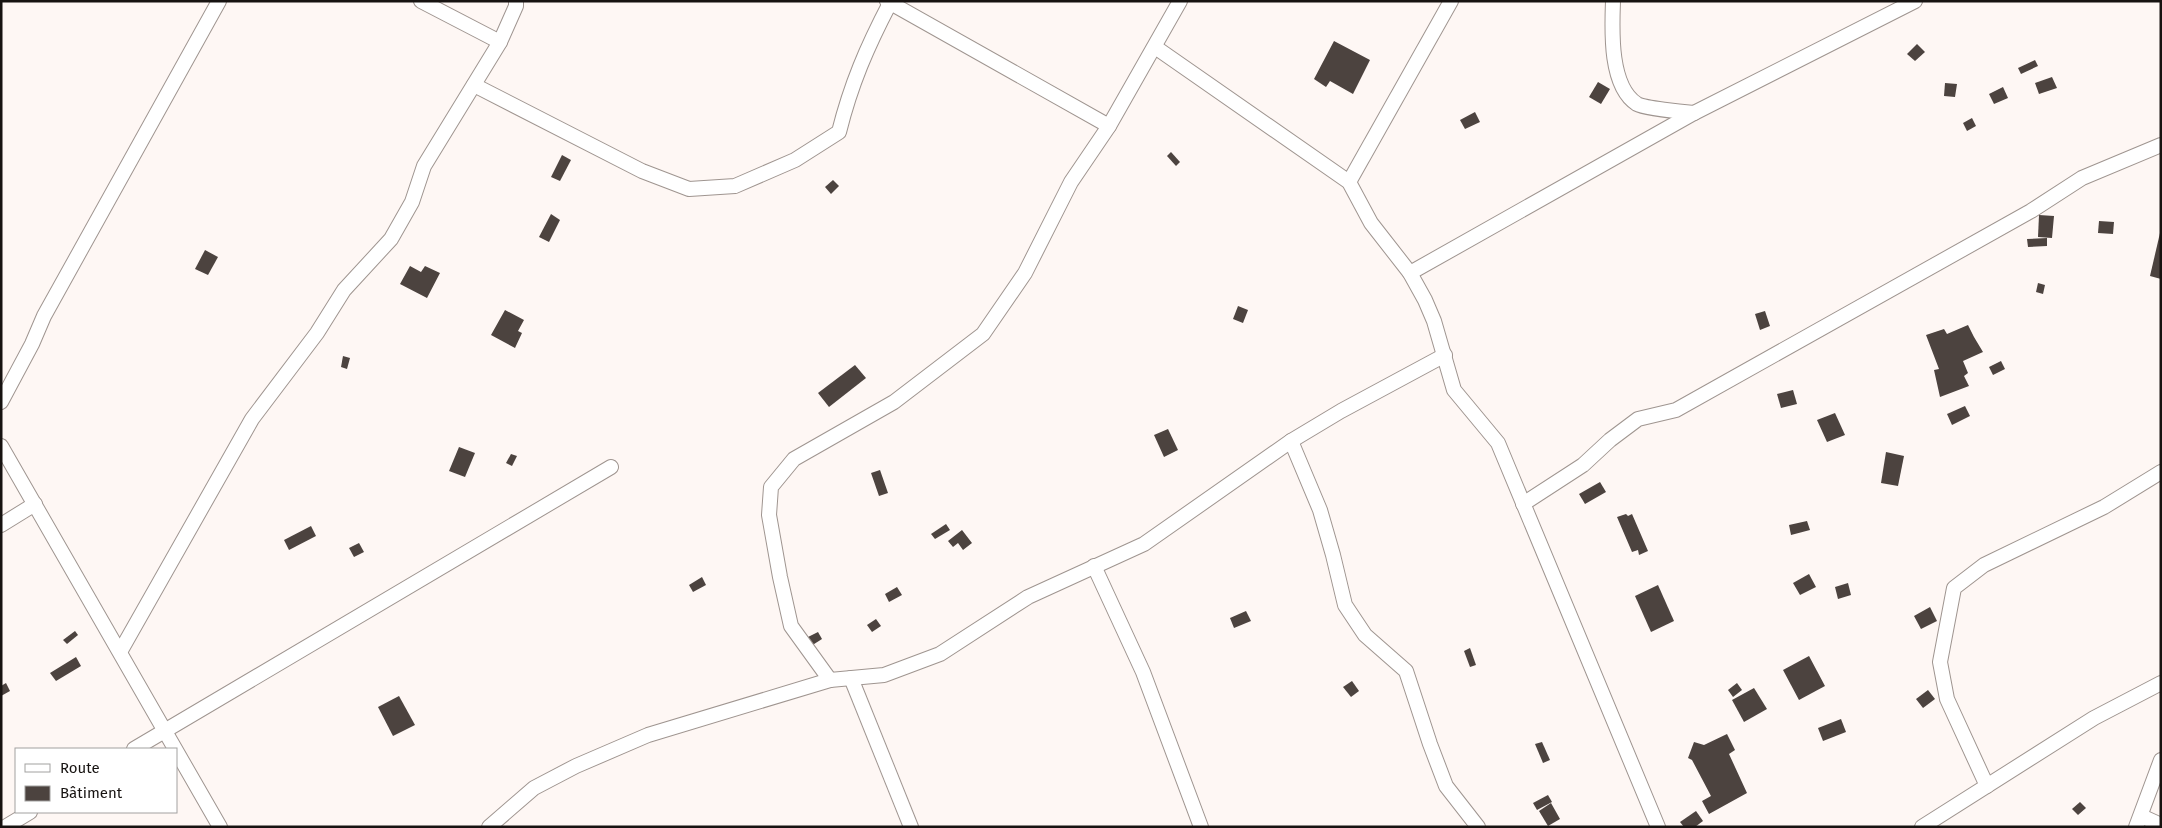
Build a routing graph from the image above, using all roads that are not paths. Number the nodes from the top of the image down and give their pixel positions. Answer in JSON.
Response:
{"nodes":[{"id":1,"x":219,"y":1,"type":"edge"},
{"id":2,"x":421,"y":1,"type":"edge"},
{"id":3,"x":516,"y":1,"type":"edge"},
{"id":4,"x":1180,"y":1,"type":"edge"},
{"id":5,"x":1451,"y":1,"type":"edge"},
{"id":6,"x":1612,"y":1,"type":"edge"},
{"id":7,"x":1915,"y":1,"type":"edge"},
{"id":8,"x":889,"y":2,"type":"edge"},
{"id":9,"x":500,"y":42,"type":"junction"},
{"id":10,"x":1155,"y":47,"type":"junction"},
{"id":11,"x":474,"y":85,"type":"junction"},
{"id":12,"x":1694,"y":113,"type":"junction"},
{"id":13,"x":1109,"y":126,"type":"junction"},
{"id":14,"x":2161,"y":145,"type":"edge"},
{"id":15,"x":1349,"y":182,"type":"junction"},
{"id":16,"x":1410,"y":273,"type":"junction"},
{"id":17,"x":1445,"y":355,"type":"junction"},
{"id":18,"x":1,"y":402,"type":"edge"},
{"id":19,"x":1290,"y":441,"type":"junction"},
{"id":20,"x":1,"y":446,"type":"edge"},
{"id":21,"x":611,"y":467,"type":"dead end"},
{"id":22,"x":2161,"y":472,"type":"edge"},
{"id":23,"x":35,"y":504,"type":"junction"},
{"id":24,"x":1523,"y":504,"type":"junction"},
{"id":25,"x":1,"y":525,"type":"edge"},
{"id":26,"x":1094,"y":566,"type":"junction"},
{"id":27,"x":120,"y":652,"type":"junction"},
{"id":28,"x":851,"y":678,"type":"junction"},
{"id":29,"x":830,"y":680,"type":"junction"},
{"id":30,"x":2161,"y":683,"type":"edge"},
{"id":31,"x":166,"y":730,"type":"junction"},
{"id":32,"x":136,"y":748,"type":"edge"},
{"id":33,"x":176,"y":748,"type":"edge"},
{"id":34,"x":178,"y":752,"type":"edge"},
{"id":35,"x":2161,"y":760,"type":"edge"},
{"id":36,"x":1987,"y":786,"type":"junction"},
{"id":37,"x":28,"y":813,"type":"edge"},
{"id":38,"x":2139,"y":821,"type":"edge"},
{"id":39,"x":2161,"y":825,"type":"edge"},
{"id":40,"x":5,"y":827,"type":"edge"},
{"id":41,"x":220,"y":827,"type":"edge"},
{"id":42,"x":489,"y":827,"type":"edge"},
{"id":43,"x":911,"y":827,"type":"edge"},
{"id":44,"x":1201,"y":827,"type":"edge"},
{"id":45,"x":1478,"y":827,"type":"edge"},
{"id":46,"x":1658,"y":827,"type":"edge"},
{"id":47,"x":1922,"y":827,"type":"edge"}],
"edges":[{"from":1,"to":18,"type":"street"},
{"from":2,"to":9,"type":"street"},
{"from":3,"to":9,"type":"street"},
{"from":4,"to":10,"type":"street"},
{"from":5,"to":15,"type":"street"},
{"from":6,"to":12,"type":"street"},
{"from":7,"to":12,"type":"street"},
{"from":8,"to":11,"type":"street"},
{"from":8,"to":13,"type":"street"},
{"from":9,"to":11,"type":"street"},
{"from":10,"to":13,"type":"street"},
{"from":10,"to":15,"type":"street"},
{"from":11,"to":27,"type":"street"},
{"from":12,"to":16,"type":"street"},
{"from":13,"to":29,"type":"street"},
{"from":14,"to":24,"type":"street"},
{"from":15,"to":16,"type":"street"},
{"from":16,"to":17,"type":"street"},
{"from":17,"to":19,"type":"street"},
{"from":17,"to":24,"type":"street"},
{"from":19,"to":26,"type":"street"},
{"from":19,"to":45,"type":"street"},
{"from":20,"to":23,"type":"street"},
{"from":21,"to":31,"type":"street"},
{"from":22,"to":36,"type":"street"},
{"from":23,"to":25,"type":"street"},
{"from":23,"to":27,"type":"street"},
{"from":24,"to":46,"type":"street"},
{"from":26,"to":28,"type":"street"},
{"from":26,"to":44,"type":"street"},
{"from":27,"to":31,"type":"street"},
{"from":28,"to":29,"type":"street"},
{"from":28,"to":43,"type":"street"},
{"from":29,"to":42,"type":"street"},
{"from":30,"to":36,"type":"street"},
{"from":31,"to":32,"type":"street"},
{"from":31,"to":33,"type":"street"},
{"from":34,"to":41,"type":"street"},
{"from":35,"to":38,"type":"street"},
{"from":36,"to":47,"type":"street"},
{"from":37,"to":40,"type":"street"},
{"from":38,"to":39,"type":"street"}]}
